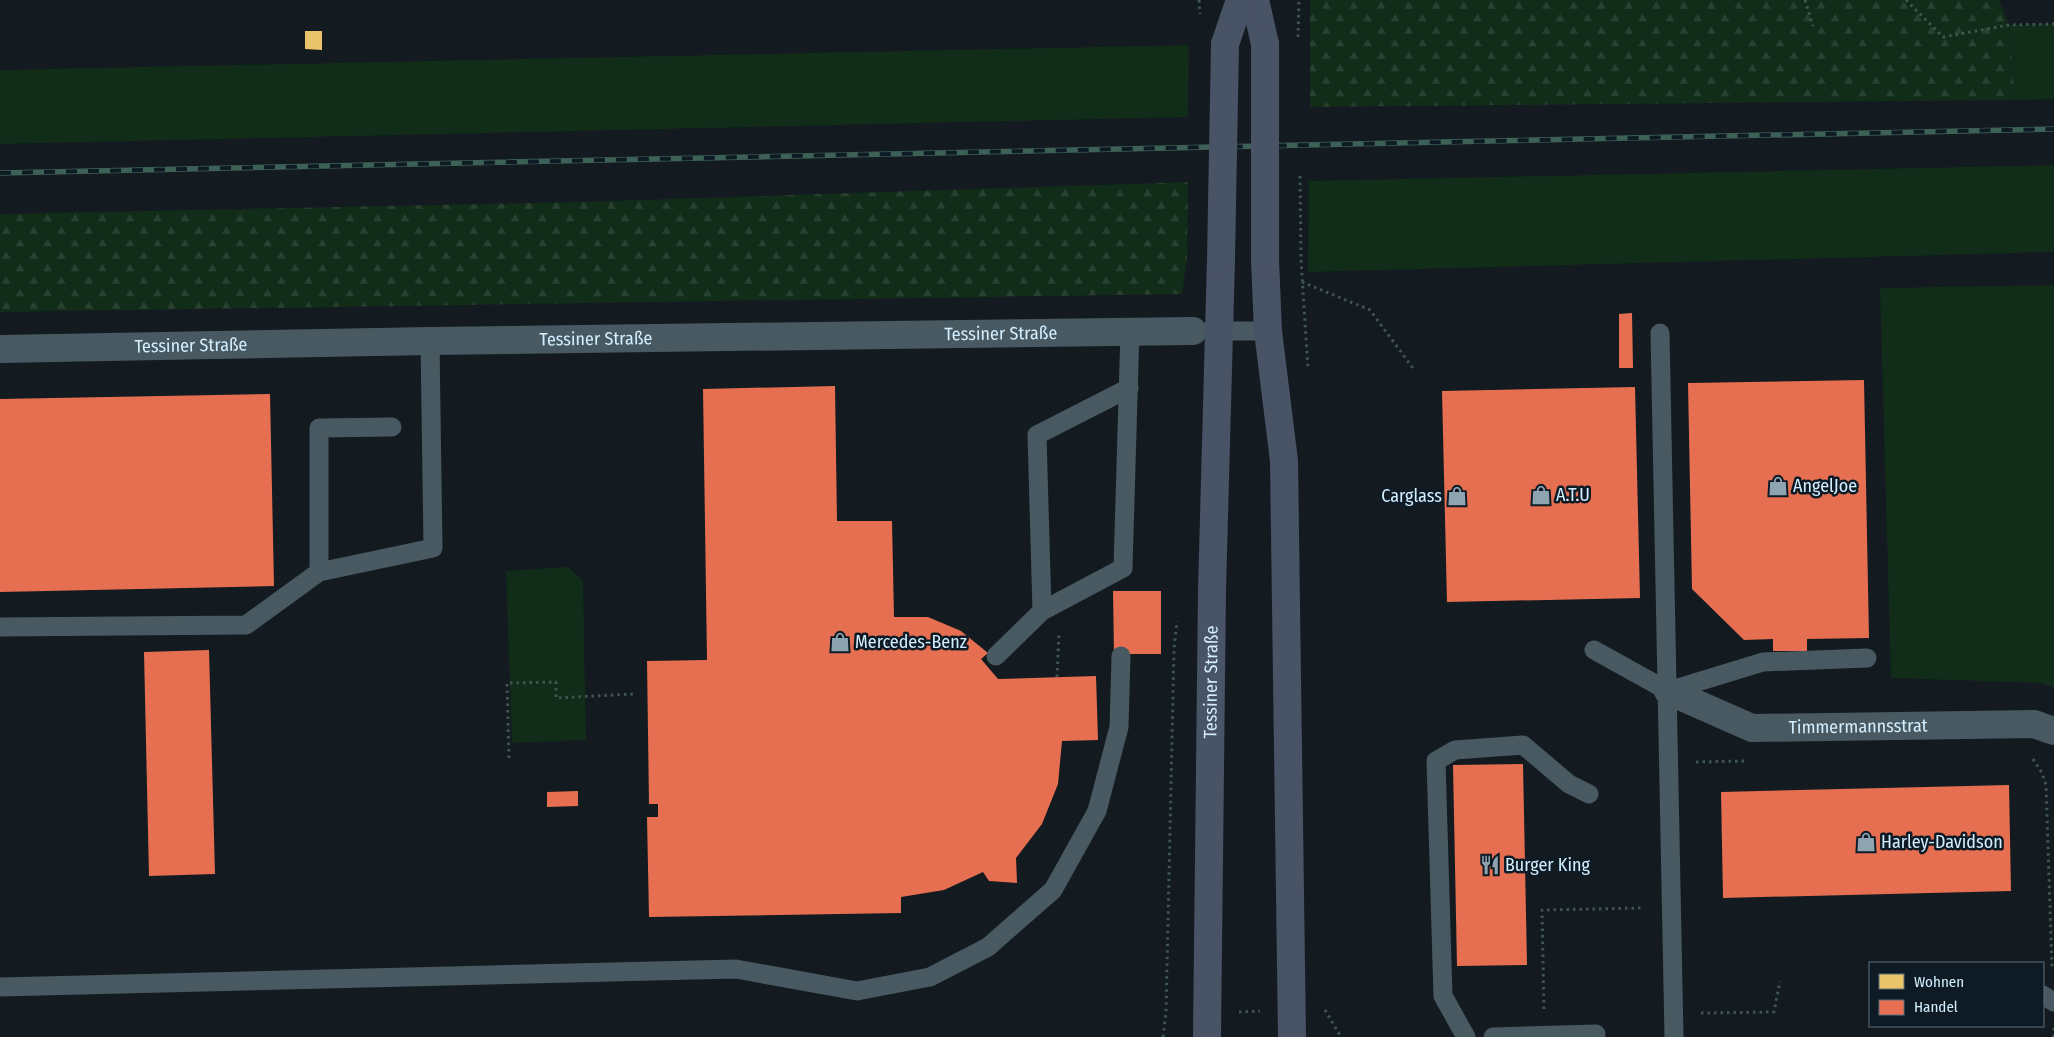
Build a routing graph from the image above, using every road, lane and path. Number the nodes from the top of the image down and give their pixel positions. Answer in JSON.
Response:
{"nodes":[{"id":1,"x":1240,"y":0,"type":"edge"},
{"id":2,"x":1255,"y":0,"type":"edge"},
{"id":3,"x":1298,"y":0,"type":"edge"},
{"id":4,"x":1805,"y":0,"type":"edge"},
{"id":5,"x":1906,"y":0,"type":"edge"},
{"id":6,"x":2054,"y":24,"type":"edge"},
{"id":7,"x":1813,"y":26,"type":"dead end"},
{"id":8,"x":1298,"y":45,"type":"dead end"},
{"id":9,"x":1302,"y":282,"type":"dead end"},
{"id":10,"x":1130,"y":330,"type":"junction"},
{"id":11,"x":1193,"y":331,"type":"joint"},
{"id":12,"x":1220,"y":331,"type":"junction"},
{"id":13,"x":1268,"y":331,"type":"junction"},
{"id":14,"x":1660,"y":333,"type":"dead end"},
{"id":15,"x":430,"y":341,"type":"junction"},
{"id":16,"x":0,"y":349,"type":"edge"},
{"id":17,"x":1415,"y":371,"type":"dead end"},
{"id":18,"x":1129,"y":388,"type":"junction"},
{"id":19,"x":392,"y":427,"type":"dead end"},
{"id":20,"x":319,"y":572,"type":"junction"},
{"id":21,"x":1060,"y":601,"type":"junction"},
{"id":22,"x":1042,"y":611,"type":"junction"},
{"id":23,"x":0,"y":627,"type":"edge"},
{"id":24,"x":1594,"y":650,"type":"dead end"},
{"id":25,"x":996,"y":656,"type":"dead end"},
{"id":26,"x":1121,"y":656,"type":"dead end"},
{"id":27,"x":1867,"y":658,"type":"dead end"},
{"id":28,"x":1057,"y":677,"type":"dead end"},
{"id":29,"x":1668,"y":690,"type":"junction"},
{"id":30,"x":633,"y":694,"type":"dead end"},
{"id":31,"x":2054,"y":730,"type":"edge"},
{"id":32,"x":2028,"y":757,"type":"dead end"},
{"id":33,"x":508,"y":758,"type":"dead end"},
{"id":34,"x":1747,"y":761,"type":"dead end"},
{"id":35,"x":1668,"y":762,"type":"junction"},
{"id":36,"x":1589,"y":794,"type":"dead end"},
{"id":37,"x":1672,"y":907,"type":"junction"},
{"id":38,"x":1780,"y":981,"type":"dead end"},
{"id":39,"x":0,"y":986,"type":"edge"},
{"id":40,"x":2050,"y":1000,"type":"edge"},
{"id":41,"x":1325,"y":1009,"type":"dead end"},
{"id":42,"x":1293,"y":1010,"type":"junction"},
{"id":43,"x":1674,"y":1014,"type":"junction"},
{"id":44,"x":1208,"y":1024,"type":"edge"},
{"id":45,"x":1596,"y":1034,"type":"dead end"},
{"id":46,"x":1544,"y":1035,"type":"junction"},
{"id":47,"x":1163,"y":1037,"type":"edge"},
{"id":48,"x":1292,"y":1037,"type":"edge"},
{"id":49,"x":1466,"y":1037,"type":"edge"},
{"id":50,"x":1493,"y":1037,"type":"edge"},
{"id":51,"x":1674,"y":1037,"type":"edge"},
{"id":52,"x":2054,"y":1037,"type":"edge"}],
"edges":[{"from":1,"to":12,"type":"main road","name":"Tessiner Straße","bridge":true},
{"from":2,"to":13,"type":"main road","bridge":true},
{"from":3,"to":8,"type":"path"},
{"from":4,"to":7,"type":"path"},
{"from":5,"to":6,"type":"path"},
{"from":9,"to":17,"type":"path"},
{"from":10,"to":11,"type":"street","name":"Tessiner Straße"},
{"from":10,"to":15,"type":"street","name":"Tessiner Straße"},
{"from":10,"to":18,"type":"lane"},
{"from":11,"to":12,"type":"lane"},
{"from":12,"to":13,"type":"lane"},
{"from":12,"to":44,"type":"main road","name":"Tessiner Straße"},
{"from":13,"to":42,"type":"main road"},
{"from":14,"to":29,"type":"lane"},
{"from":15,"to":16,"type":"street","name":"Tessiner Straße"},
{"from":15,"to":20,"type":"lane"},
{"from":18,"to":21,"type":"lane"},
{"from":18,"to":22,"type":"lane"},
{"from":19,"to":20,"type":"lane"},
{"from":20,"to":23,"type":"lane"},
{"from":21,"to":22,"type":"lane"},
{"from":21,"to":28,"type":"path"},
{"from":22,"to":25,"type":"lane"},
{"from":24,"to":29,"type":"lane"},
{"from":26,"to":39,"type":"lane"},
{"from":27,"to":29,"type":"lane"},
{"from":29,"to":31,"type":"street","name":"Timmermannsstrat"},
{"from":29,"to":35,"type":"lane"},
{"from":30,"to":33,"type":"path"},
{"from":32,"to":40,"type":"path"},
{"from":34,"to":35,"type":"path"},
{"from":35,"to":37,"type":"lane"},
{"from":36,"to":49,"type":"lane"},
{"from":37,"to":43,"type":"lane"},
{"from":37,"to":46,"type":"path"},
{"from":38,"to":43,"type":"path"},
{"from":40,"to":52,"type":"path"},
{"from":41,"to":42,"type":"path"},
{"from":42,"to":44,"type":"path"},
{"from":42,"to":48,"type":"main road"},
{"from":43,"to":51,"type":"lane"},
{"from":44,"to":47,"type":"path"},
{"from":45,"to":46,"type":"lane"},
{"from":46,"to":50,"type":"lane"}]}
